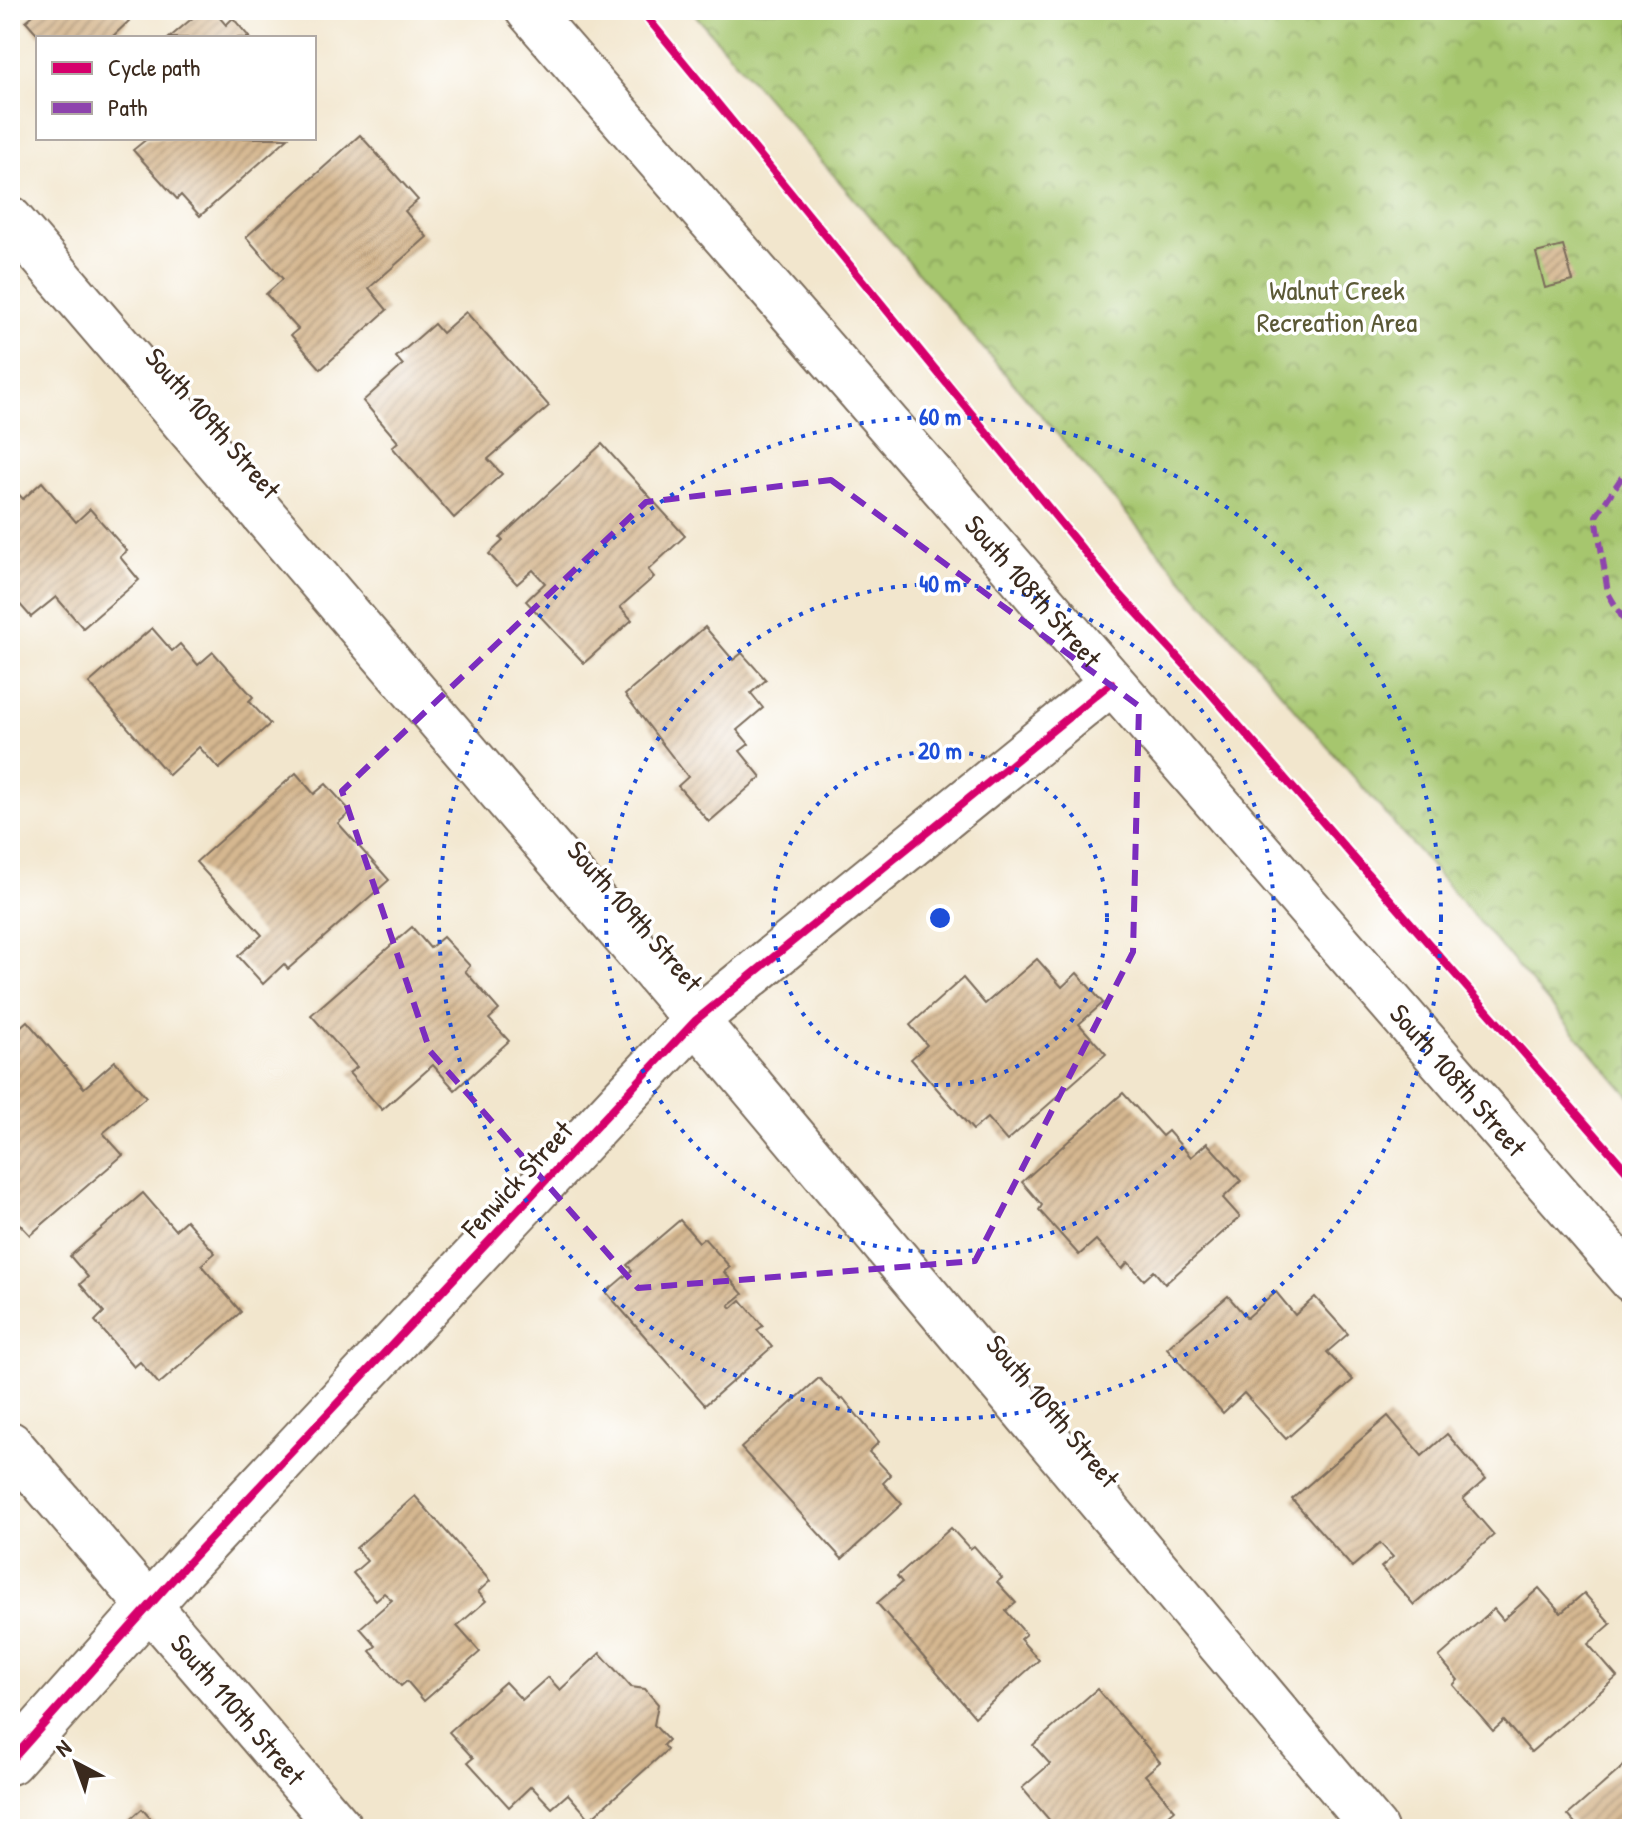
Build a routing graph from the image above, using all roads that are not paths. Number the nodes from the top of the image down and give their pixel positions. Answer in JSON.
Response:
{"nodes":[{"id":1,"x":528,"y":10,"type":"edge"},
{"id":2,"x":10,"y":219,"type":"edge"},
{"id":3,"x":1111,"y":683,"type":"junction"},
{"id":4,"x":696,"y":1020,"type":"junction"},
{"id":5,"x":1632,"y":1280,"type":"edge"},
{"id":6,"x":10,"y":1444,"type":"edge"},
{"id":7,"x":149,"y":1605,"type":"junction"},
{"id":8,"x":10,"y":1762,"type":"edge"},
{"id":9,"x":341,"y":1829,"type":"edge"},
{"id":10,"x":1375,"y":1829,"type":"edge"}],
"edges":[{"from":1,"to":3,"type":"street","name":"South 108th Street"},
{"from":2,"to":4,"type":"street","name":"South 109th Street"},
{"from":3,"to":4,"type":"street","name":"Fenwick Street"},
{"from":3,"to":5,"type":"street","name":"South 108th Street"},
{"from":4,"to":7,"type":"street","name":"Fenwick Street"},
{"from":4,"to":10,"type":"street","name":"South 109th Street"},
{"from":6,"to":7,"type":"street","name":"South 110th Street"},
{"from":7,"to":8,"type":"street","name":"Fenwick Street"},
{"from":7,"to":9,"type":"street","name":"South 110th Street"}]}
